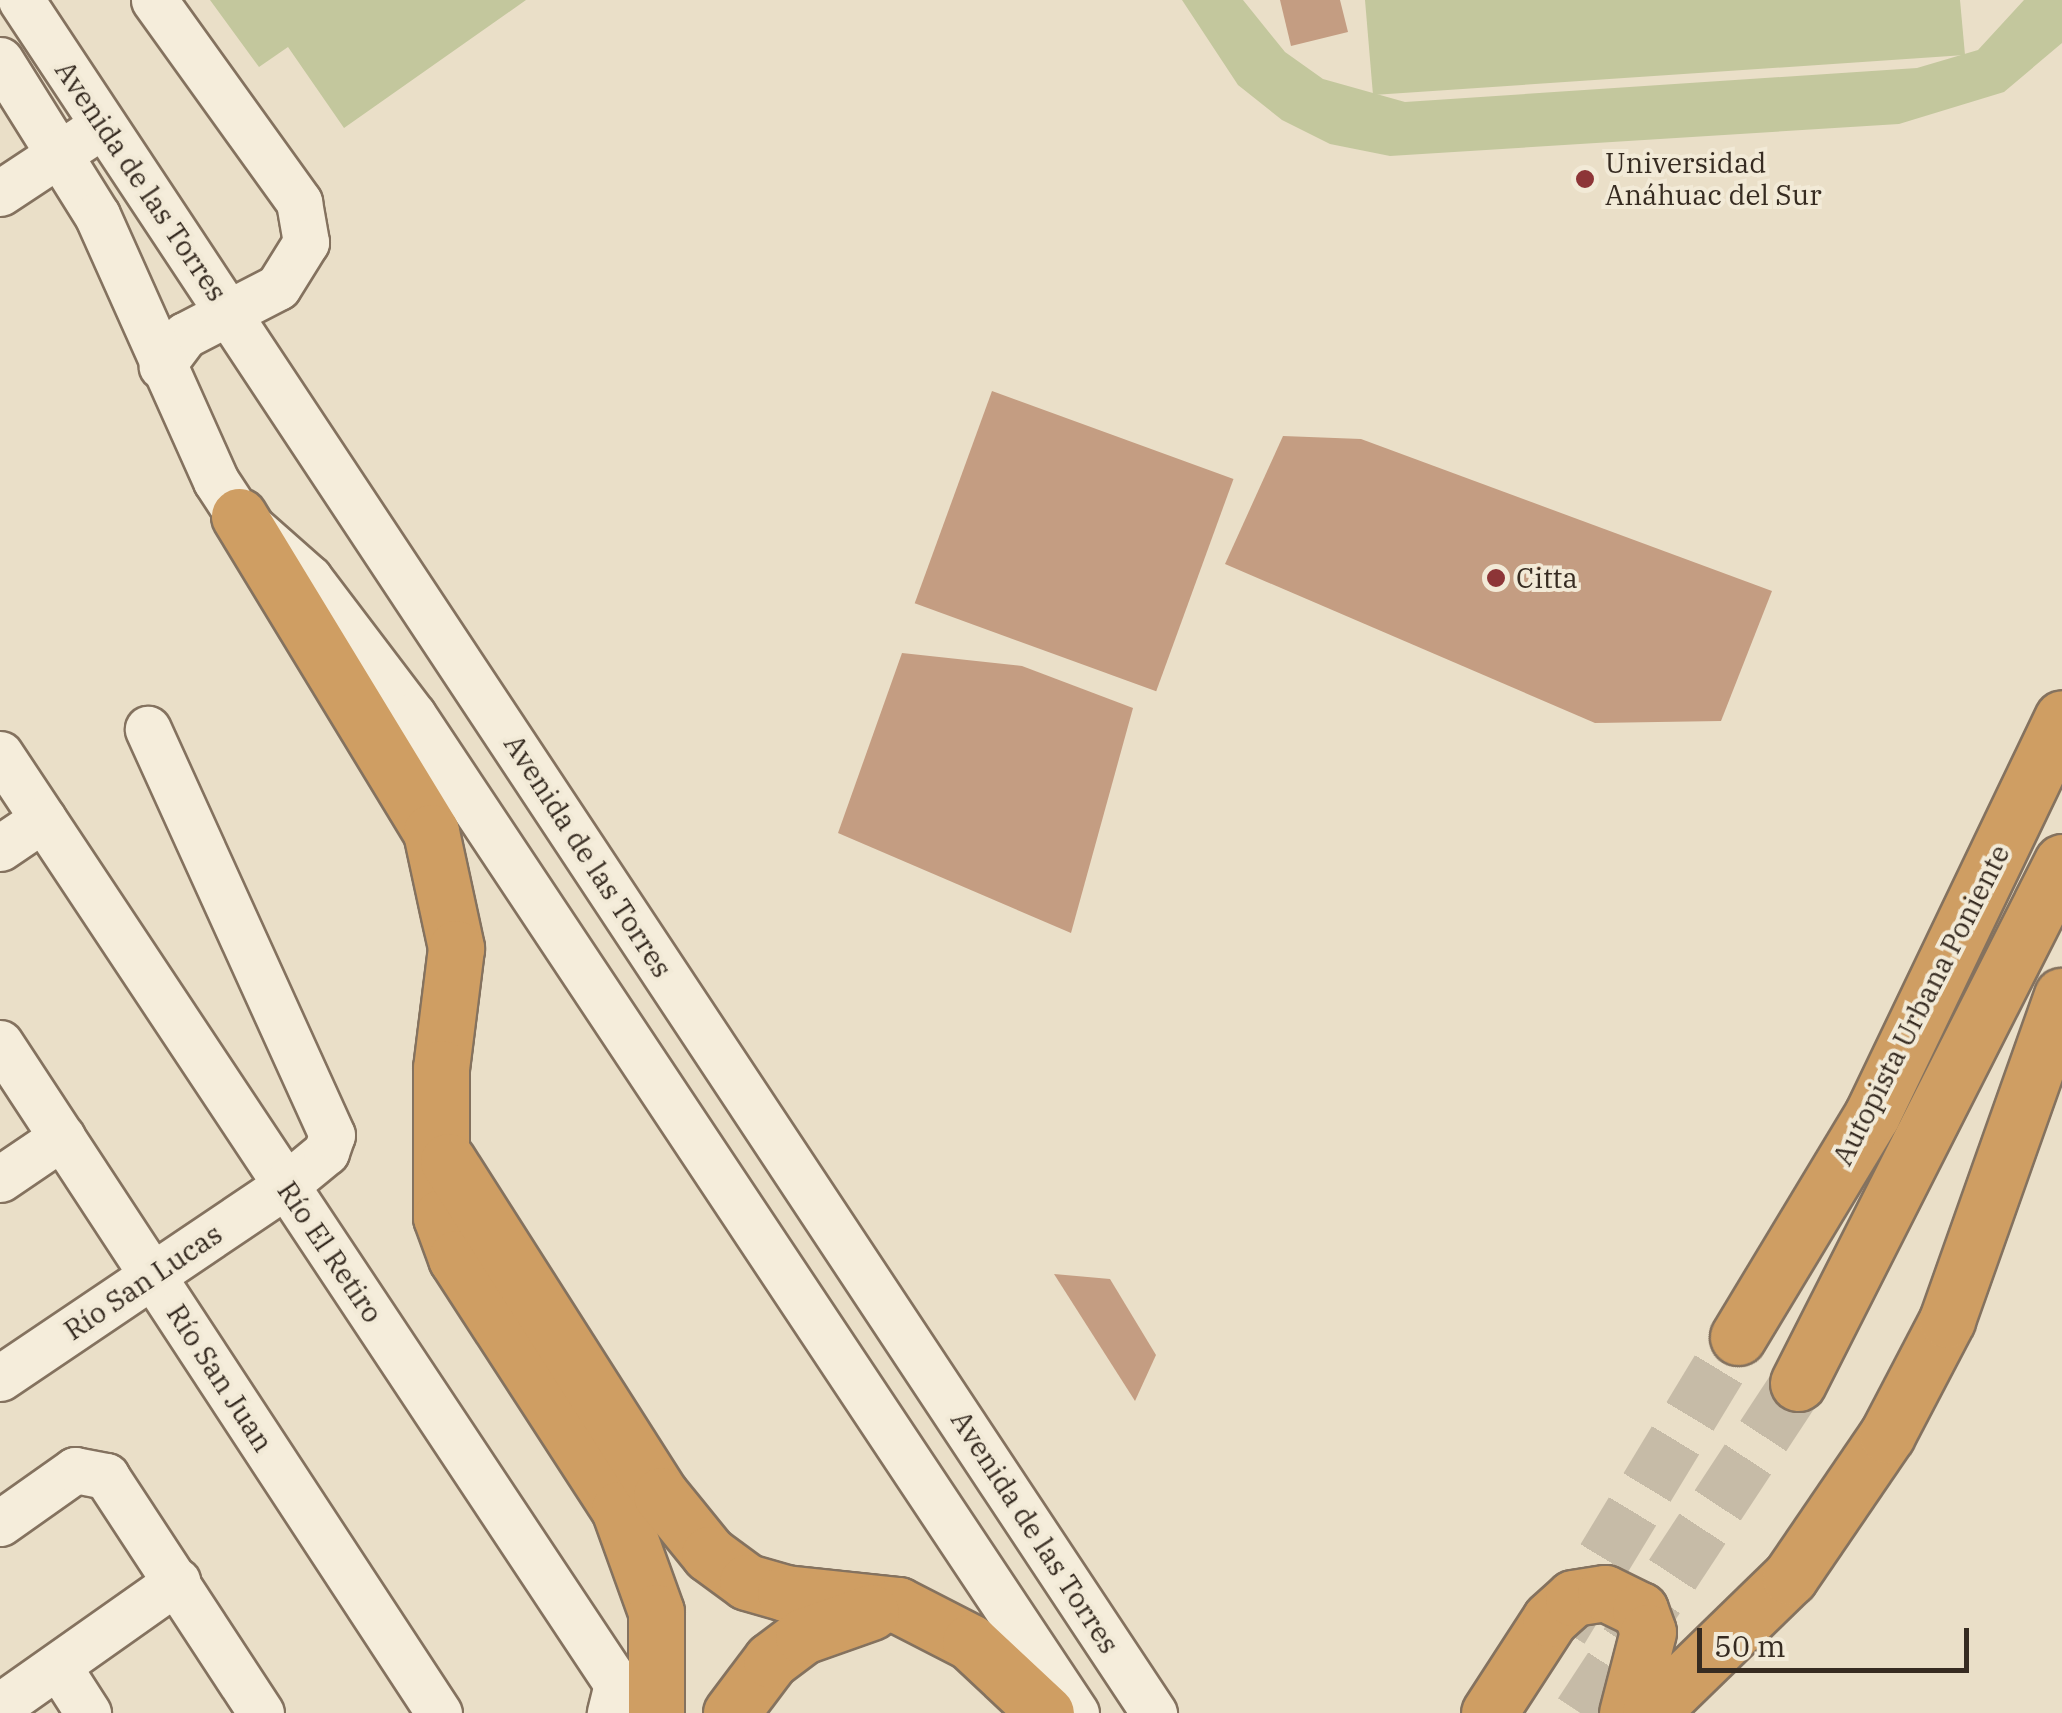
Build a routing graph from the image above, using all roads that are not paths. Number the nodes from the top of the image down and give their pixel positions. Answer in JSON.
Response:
{"nodes":[{"id":1,"x":21,"y":0,"type":"edge"},
{"id":2,"x":154,"y":0,"type":"edge"},
{"id":3,"x":0,"y":60,"type":"edge"},
{"id":4,"x":74,"y":79,"type":"junction"},
{"id":5,"x":16,"y":118,"type":"edge"},
{"id":6,"x":104,"y":124,"type":"junction"},
{"id":7,"x":60,"y":153,"type":"junction"},
{"id":8,"x":0,"y":193,"type":"edge"},
{"id":9,"x":231,"y":315,"type":"junction"},
{"id":10,"x":162,"y":366,"type":"junction"},
{"id":11,"x":239,"y":516,"type":"junction"},
{"id":12,"x":2062,"y":718,"type":"edge"},
{"id":13,"x":148,"y":729,"type":"dead end"},
{"id":14,"x":0,"y":754,"type":"edge"},
{"id":15,"x":43,"y":819,"type":"junction"},
{"id":16,"x":0,"y":848,"type":"edge"},
{"id":17,"x":2062,"y":862,"type":"edge"},
{"id":18,"x":2062,"y":996,"type":"edge"},
{"id":19,"x":0,"y":1042,"type":"edge"},
{"id":20,"x":62,"y":1137,"type":"junction"},
{"id":21,"x":440,"y":1140,"type":"junction"},
{"id":22,"x":0,"y":1178,"type":"edge"},
{"id":23,"x":286,"y":1185,"type":"junction"},
{"id":24,"x":152,"y":1275,"type":"junction"},
{"id":25,"x":1738,"y":1337,"type":"tunnel mouth"},
{"id":26,"x":0,"y":1378,"type":"edge"},
{"id":27,"x":1798,"y":1383,"type":"tunnel mouth"},
{"id":28,"x":0,"y":1523,"type":"edge"},
{"id":29,"x":178,"y":1581,"type":"junction"},
{"id":30,"x":898,"y":1604,"type":"junction"},
{"id":31,"x":58,"y":1666,"type":"junction"},
{"id":32,"x":628,"y":1703,"type":"edge"},
{"id":33,"x":0,"y":1706,"type":"edge"},
{"id":34,"x":88,"y":1713,"type":"edge"},
{"id":35,"x":260,"y":1713,"type":"edge"},
{"id":36,"x":439,"y":1713,"type":"edge"},
{"id":37,"x":731,"y":1713,"type":"edge"},
{"id":38,"x":1046,"y":1713,"type":"edge"},
{"id":39,"x":1076,"y":1713,"type":"edge"},
{"id":40,"x":1154,"y":1713,"type":"edge"},
{"id":41,"x":1489,"y":1713,"type":"edge"},
{"id":42,"x":1627,"y":1713,"type":"edge"},
{"id":43,"x":1650,"y":1713,"type":"edge"}],
"edges":[{"from":1,"to":4,"type":"street","name":"Avenida de las Torres"},
{"from":2,"to":9,"type":"street"},
{"from":3,"to":5,"type":"street","name":"Avenida de las Torres"},
{"from":4,"to":5,"type":"street"},
{"from":4,"to":6,"type":"street","name":"Avenida de las Torres"},
{"from":5,"to":7,"type":"street","name":"Avenida de las Torres"},
{"from":6,"to":7,"type":"street"},
{"from":6,"to":9,"type":"street","name":"Avenida de las Torres"},
{"from":7,"to":8,"type":"street"},
{"from":7,"to":10,"type":"street","name":"Avenida de las Torres"},
{"from":9,"to":10,"type":"street"},
{"from":9,"to":40,"type":"street","name":"Avenida de las Torres"},
{"from":10,"to":11,"type":"street","name":"Avenida de las Torres"},
{"from":11,"to":21,"type":"highway"},
{"from":11,"to":39,"type":"street","name":"Avenida de las Torres"},
{"from":12,"to":25,"type":"highway","name":"Autopista Urbana Poniente"},
{"from":13,"to":23,"type":"street","name":"Río San Lucas"},
{"from":14,"to":15,"type":"street","name":"Río El Retiro"},
{"from":15,"to":16,"type":"street"},
{"from":15,"to":23,"type":"street","name":"Río El Retiro"},
{"from":17,"to":27,"type":"highway"},
{"from":18,"to":43,"type":"highway"},
{"from":19,"to":20,"type":"street","name":"Río San Juan"},
{"from":20,"to":22,"type":"street"},
{"from":20,"to":24,"type":"street","name":"Río San Juan"},
{"from":21,"to":30,"type":"highway"},
{"from":21,"to":32,"type":"highway"},
{"from":23,"to":24,"type":"street","name":"Río San Lucas"},
{"from":23,"to":32,"type":"street","name":"Río El Retiro"},
{"from":24,"to":26,"type":"street","name":"Río San Lucas"},
{"from":24,"to":36,"type":"street","name":"Río San Juan"},
{"from":28,"to":29,"type":"street"},
{"from":29,"to":31,"type":"street"},
{"from":29,"to":35,"type":"street"},
{"from":30,"to":37,"type":"highway"},
{"from":30,"to":38,"type":"highway"},
{"from":31,"to":33,"type":"street"},
{"from":31,"to":34,"type":"street"},
{"from":41,"to":42,"type":"highway"}]}
